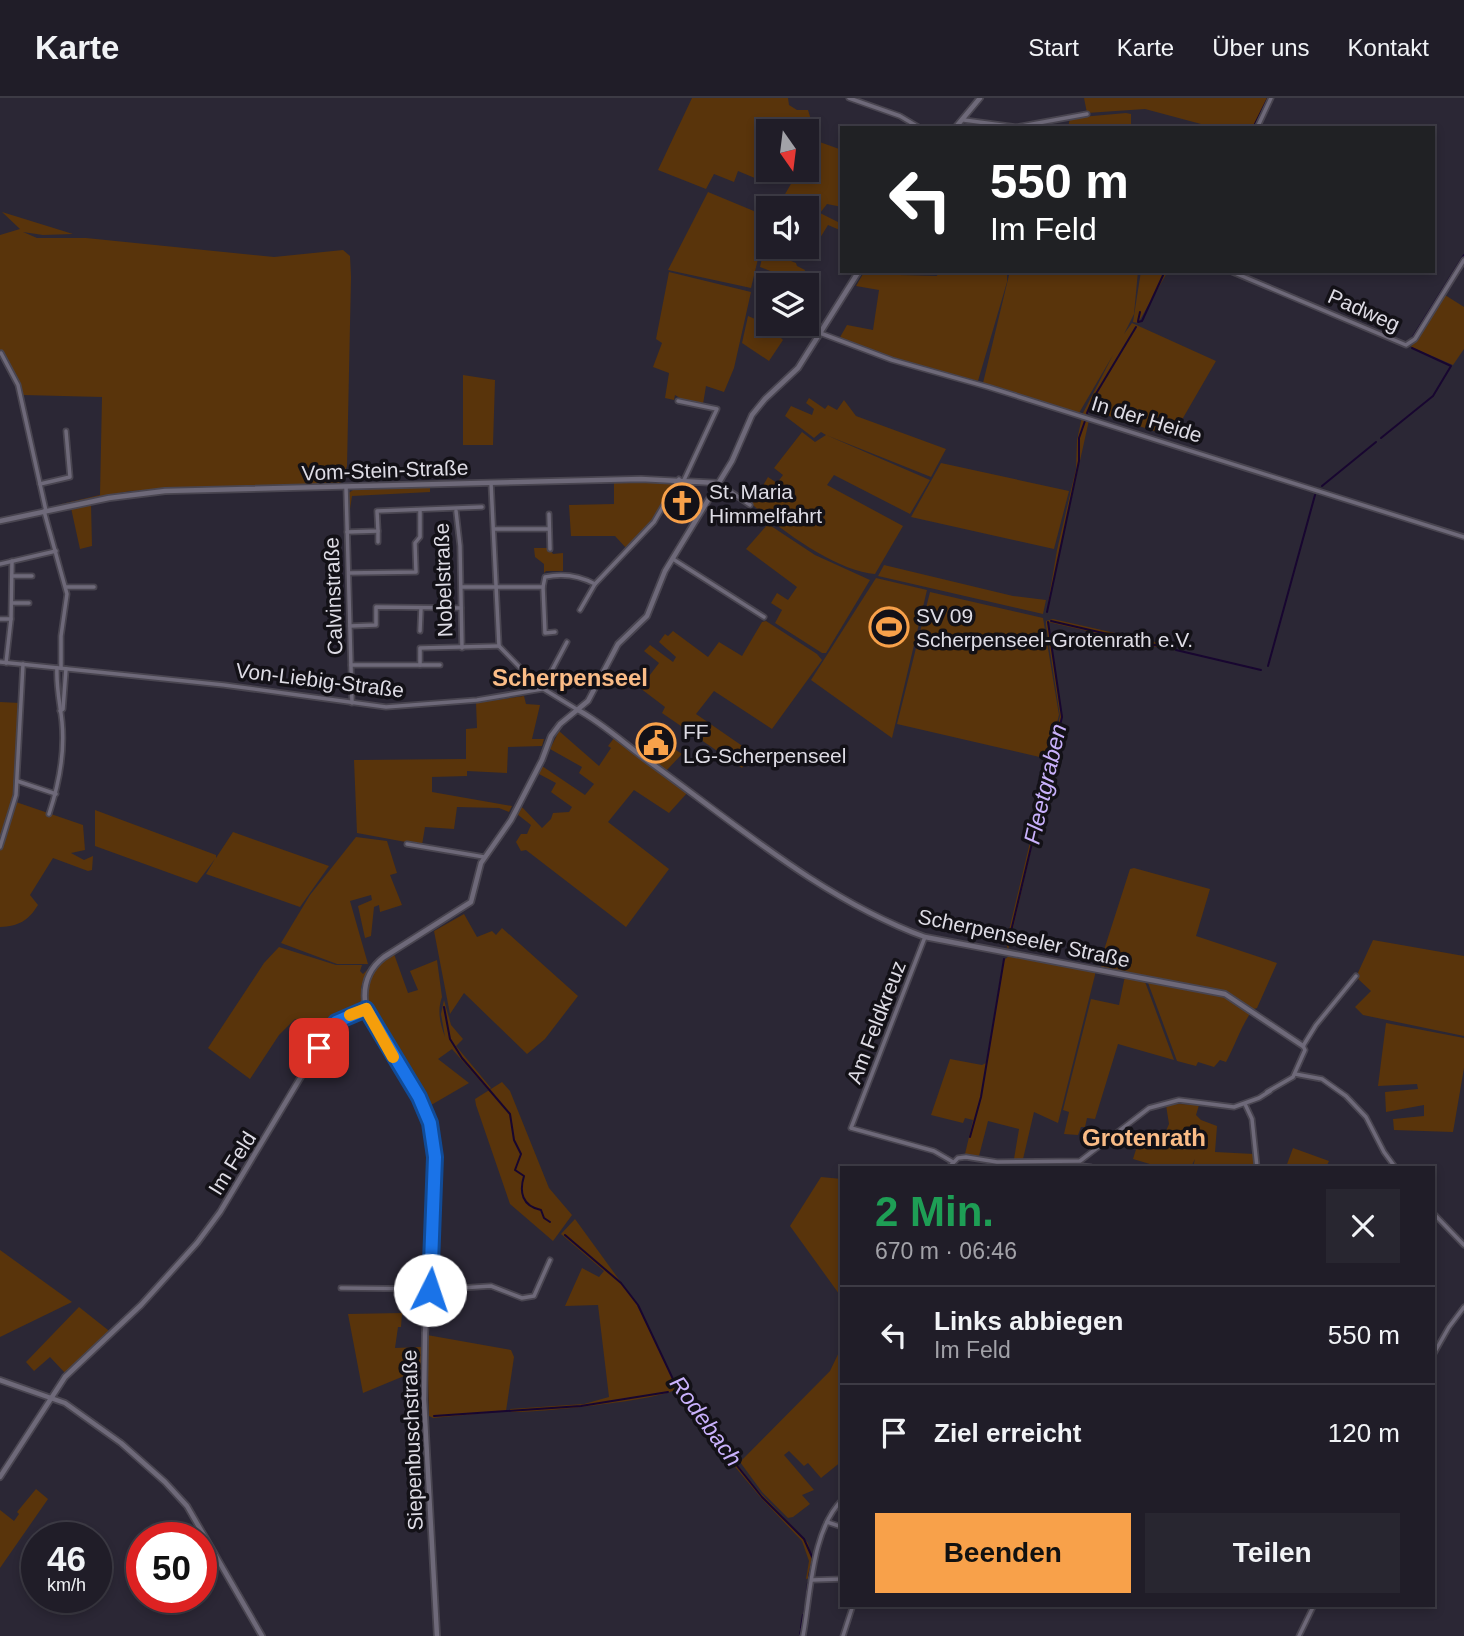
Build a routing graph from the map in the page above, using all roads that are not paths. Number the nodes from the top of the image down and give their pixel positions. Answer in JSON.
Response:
{"nodes":[{"id":1,"x":849,"y":98,"type":"edge"},
{"id":2,"x":980,"y":98,"type":"edge"},
{"id":3,"x":1271,"y":98,"type":"edge"},
{"id":4,"x":1087,"y":114,"type":"dead end"},
{"id":5,"x":964,"y":120,"type":"junction"},
{"id":6,"x":917,"y":126,"type":"edge"},
{"id":7,"x":957,"y":126,"type":"edge"},
{"id":8,"x":1009,"y":126,"type":"edge"},
{"id":9,"x":1021,"y":126,"type":"edge"},
{"id":10,"x":1258,"y":126,"type":"edge"},
{"id":11,"x":1464,"y":260,"type":"edge"},
{"id":12,"x":858,"y":273,"type":"edge"},
{"id":13,"x":1235,"y":273,"type":"edge"},
{"id":14,"x":820,"y":334,"type":"junction"},
{"id":15,"x":1,"y":353,"type":"edge"},
{"id":16,"x":678,"y":401,"type":"dead end"},
{"id":17,"x":66,"y":431,"type":"dead end"},
{"id":18,"x":682,"y":480,"type":"junction"},
{"id":19,"x":491,"y":482,"type":"junction"},
{"id":20,"x":719,"y":483,"type":"junction"},
{"id":21,"x":40,"y":484,"type":"junction"},
{"id":22,"x":346,"y":487,"type":"junction"},
{"id":23,"x":750,"y":505,"type":"dead end"},
{"id":24,"x":482,"y":507,"type":"dead end"},
{"id":25,"x":419,"y":510,"type":"junction"},
{"id":26,"x":456,"y":510,"type":"junction"},
{"id":27,"x":45,"y":511,"type":"junction"},
{"id":28,"x":549,"y":514,"type":"dead end"},
{"id":29,"x":0,"y":521,"type":"edge"},
{"id":30,"x":549,"y":528,"type":"junction"},
{"id":31,"x":494,"y":529,"type":"junction"},
{"id":32,"x":378,"y":531,"type":"junction"},
{"id":33,"x":347,"y":532,"type":"junction"},
{"id":34,"x":1464,"y":537,"type":"edge"},
{"id":35,"x":378,"y":542,"type":"dead end"},
{"id":36,"x":550,"y":549,"type":"dead end"},
{"id":37,"x":56,"y":551,"type":"junction"},
{"id":38,"x":673,"y":559,"type":"junction"},
{"id":39,"x":12,"y":561,"type":"junction"},
{"id":40,"x":0,"y":564,"type":"edge"},
{"id":41,"x":348,"y":573,"type":"junction"},
{"id":42,"x":13,"y":576,"type":"junction"},
{"id":43,"x":32,"y":576,"type":"dead end"},
{"id":44,"x":595,"y":584,"type":"junction"},
{"id":45,"x":66,"y":587,"type":"junction"},
{"id":46,"x":94,"y":587,"type":"dead end"},
{"id":47,"x":461,"y":587,"type":"junction"},
{"id":48,"x":543,"y":587,"type":"junction"},
{"id":49,"x":496,"y":588,"type":"junction"},
{"id":50,"x":12,"y":603,"type":"junction"},
{"id":51,"x":29,"y":603,"type":"dead end"},
{"id":52,"x":421,"y":608,"type":"junction"},
{"id":53,"x":461,"y":608,"type":"junction"},
{"id":54,"x":580,"y":610,"type":"dead end"},
{"id":55,"x":764,"y":617,"type":"dead end"},
{"id":56,"x":0,"y":619,"type":"edge"},
{"id":57,"x":11,"y":619,"type":"junction"},
{"id":58,"x":350,"y":626,"type":"junction"},
{"id":59,"x":420,"y":631,"type":"dead end"},
{"id":60,"x":555,"y":632,"type":"dead end"},
{"id":61,"x":567,"y":642,"type":"dead end"},
{"id":62,"x":499,"y":646,"type":"junction"},
{"id":63,"x":462,"y":648,"type":"junction"},
{"id":64,"x":0,"y":662,"type":"edge"},
{"id":65,"x":6,"y":663,"type":"junction"},
{"id":66,"x":23,"y":664,"type":"junction"},
{"id":67,"x":351,"y":665,"type":"junction"},
{"id":68,"x":420,"y":665,"type":"junction"},
{"id":69,"x":440,"y":665,"type":"dead end"},
{"id":70,"x":61,"y":668,"type":"junction"},
{"id":71,"x":541,"y":688,"type":"junction"},
{"id":72,"x":352,"y":703,"type":"junction"},
{"id":73,"x":578,"y":710,"type":"junction"},
{"id":74,"x":60,"y":711,"type":"junction"},
{"id":75,"x":17,"y":781,"type":"junction"},
{"id":76,"x":56,"y":794,"type":"junction"},
{"id":77,"x":49,"y":814,"type":"dead end"},
{"id":78,"x":407,"y":844,"type":"dead end"},
{"id":79,"x":0,"y":847,"type":"edge"},
{"id":80,"x":484,"y":857,"type":"junction"},
{"id":81,"x":925,"y":937,"type":"junction"},
{"id":82,"x":1356,"y":976,"type":"dead end"},
{"id":83,"x":366,"y":1009,"type":"junction"},
{"id":84,"x":1303,"y":1046,"type":"junction"},
{"id":85,"x":1295,"y":1074,"type":"junction"},
{"id":86,"x":1245,"y":1104,"type":"junction"},
{"id":87,"x":855,"y":1118,"type":"junction"},
{"id":88,"x":864,"y":1132,"type":"junction"},
{"id":89,"x":953,"y":1162,"type":"junction"},
{"id":90,"x":1081,"y":1165,"type":"edge"},
{"id":91,"x":950,"y":1166,"type":"edge"},
{"id":92,"x":1257,"y":1166,"type":"edge"},
{"id":93,"x":1394,"y":1166,"type":"edge"},
{"id":94,"x":1435,"y":1215,"type":"edge"},
{"id":95,"x":1464,"y":1245,"type":"edge"},
{"id":96,"x":550,"y":1261,"type":"dead end"},
{"id":97,"x":341,"y":1288,"type":"dead end"},
{"id":98,"x":430,"y":1290,"type":"junction"},
{"id":99,"x":1464,"y":1307,"type":"edge"},
{"id":100,"x":1435,"y":1351,"type":"edge"},
{"id":101,"x":0,"y":1380,"type":"edge"},
{"id":102,"x":51,"y":1396,"type":"junction"},
{"id":103,"x":0,"y":1477,"type":"edge"},
{"id":104,"x":840,"y":1503,"type":"edge"},
{"id":105,"x":827,"y":1522,"type":"junction"},
{"id":106,"x":840,"y":1526,"type":"edge"},
{"id":107,"x":840,"y":1578,"type":"edge"},
{"id":108,"x":812,"y":1580,"type":"junction"},
{"id":109,"x":852,"y":1607,"type":"edge"},
{"id":110,"x":1313,"y":1607,"type":"edge"},
{"id":111,"x":262,"y":1636,"type":"edge"},
{"id":112,"x":437,"y":1636,"type":"edge"},
{"id":113,"x":803,"y":1636,"type":"edge"},
{"id":114,"x":843,"y":1636,"type":"edge"},
{"id":115,"x":1299,"y":1636,"type":"edge"}],
"edges":[{"from":1,"to":6,"type":"street"},
{"from":2,"to":5,"type":"main road"},
{"from":3,"to":10,"type":"street"},
{"from":4,"to":9,"type":"street"},
{"from":5,"to":7,"type":"main road"},
{"from":5,"to":8,"type":"street"},
{"from":11,"to":13,"type":"street","name":"Padweg"},
{"from":12,"to":14,"type":"main road"},
{"from":14,"to":20,"type":"main road"},
{"from":14,"to":34,"type":"street","name":"In der Heide"},
{"from":15,"to":21,"type":"street"},
{"from":16,"to":18,"type":"street"},
{"from":17,"to":21,"type":"street"},
{"from":18,"to":19,"type":"main road","name":"Vom-Stein-Straße"},
{"from":18,"to":20,"type":"main road","name":"Vom-Stein-Straße"},
{"from":18,"to":44,"type":"street"},
{"from":19,"to":22,"type":"main road","name":"Vom-Stein-Straße"},
{"from":19,"to":31,"type":"street"},
{"from":20,"to":23,"type":"street"},
{"from":20,"to":38,"type":"main road"},
{"from":21,"to":27,"type":"street"},
{"from":22,"to":27,"type":"main road","name":"Vom-Stein-Straße"},
{"from":22,"to":33,"type":"street","name":"Calvinstraße"},
{"from":24,"to":26,"type":"street"},
{"from":25,"to":26,"type":"street"},
{"from":25,"to":32,"type":"street"},
{"from":25,"to":41,"type":"street"},
{"from":26,"to":47,"type":"street","name":"Nobelstraße"},
{"from":27,"to":29,"type":"main road","name":"Vom-Stein-Straße"},
{"from":27,"to":37,"type":"street"},
{"from":28,"to":30,"type":"street"},
{"from":30,"to":31,"type":"street"},
{"from":30,"to":36,"type":"street"},
{"from":31,"to":49,"type":"street"},
{"from":32,"to":33,"type":"street"},
{"from":32,"to":35,"type":"street"},
{"from":33,"to":41,"type":"street","name":"Calvinstraße"},
{"from":37,"to":39,"type":"street"},
{"from":37,"to":45,"type":"street"},
{"from":38,"to":55,"type":"street"},
{"from":38,"to":73,"type":"main road"},
{"from":39,"to":40,"type":"street"},
{"from":39,"to":42,"type":"street"},
{"from":41,"to":58,"type":"street","name":"Calvinstraße"},
{"from":42,"to":43,"type":"street"},
{"from":42,"to":50,"type":"street"},
{"from":44,"to":48,"type":"street"},
{"from":44,"to":54,"type":"street"},
{"from":45,"to":46,"type":"street"},
{"from":45,"to":70,"type":"street"},
{"from":47,"to":49,"type":"street"},
{"from":47,"to":53,"type":"street","name":"Nobelstraße"},
{"from":48,"to":49,"type":"street"},
{"from":48,"to":60,"type":"street"},
{"from":49,"to":62,"type":"street"},
{"from":50,"to":51,"type":"street"},
{"from":50,"to":57,"type":"street"},
{"from":52,"to":53,"type":"street"},
{"from":52,"to":58,"type":"street"},
{"from":52,"to":59,"type":"street"},
{"from":53,"to":63,"type":"street","name":"Nobelstraße"},
{"from":56,"to":57,"type":"street"},
{"from":57,"to":65,"type":"street"},
{"from":58,"to":67,"type":"street","name":"Calvinstraße"},
{"from":61,"to":71,"type":"street"},
{"from":62,"to":63,"type":"street"},
{"from":62,"to":71,"type":"street"},
{"from":63,"to":68,"type":"street"},
{"from":64,"to":65,"type":"street","name":"Von-Liebig-Straße"},
{"from":65,"to":66,"type":"street","name":"Von-Liebig-Straße"},
{"from":66,"to":70,"type":"street","name":"Von-Liebig-Straße"},
{"from":66,"to":75,"type":"street"},
{"from":67,"to":68,"type":"street"},
{"from":67,"to":72,"type":"street","name":"Calvinstraße"},
{"from":68,"to":69,"type":"street"},
{"from":70,"to":72,"type":"street","name":"Von-Liebig-Straße"},
{"from":70,"to":74,"type":"street"},
{"from":70,"to":74,"type":"street"},
{"from":71,"to":72,"type":"street","name":"Von-Liebig-Straße"},
{"from":71,"to":73,"type":"street"},
{"from":73,"to":80,"type":"main road"},
{"from":73,"to":81,"type":"main road","name":"Scherpenseeler Straße"},
{"from":74,"to":76,"type":"street"},
{"from":75,"to":76,"type":"street"},
{"from":75,"to":79,"type":"street"},
{"from":76,"to":77,"type":"street"},
{"from":78,"to":80,"type":"street"},
{"from":80,"to":83,"type":"main road"},
{"from":81,"to":84,"type":"main road","name":"Scherpenseeler Straße"},
{"from":81,"to":87,"type":"street","name":"Am Feldkreuz"},
{"from":82,"to":84,"type":"street"},
{"from":83,"to":98,"type":"main road","name":"Siepenbuschstraße"},
{"from":83,"to":102,"type":"main road","name":"Im Feld"},
{"from":84,"to":85,"type":"street"},
{"from":85,"to":86,"type":"street"},
{"from":85,"to":93,"type":"street"},
{"from":86,"to":90,"type":"street"},
{"from":86,"to":92,"type":"street"},
{"from":87,"to":88,"type":"street"},
{"from":87,"to":88,"type":"street","name":"Am Feldkreuz"},
{"from":88,"to":89,"type":"street","name":"Am Feldkreuz"},
{"from":89,"to":90,"type":"street"},
{"from":89,"to":91,"type":"street"},
{"from":94,"to":95,"type":"street"},
{"from":96,"to":98,"type":"street"},
{"from":97,"to":98,"type":"street"},
{"from":98,"to":112,"type":"main road","name":"Siepenbuschstraße"},
{"from":99,"to":100,"type":"street"},
{"from":101,"to":102,"type":"main road"},
{"from":102,"to":103,"type":"main road","name":"Im Feld"},
{"from":102,"to":111,"type":"main road"},
{"from":104,"to":105,"type":"street"},
{"from":105,"to":106,"type":"street"},
{"from":105,"to":108,"type":"street"},
{"from":107,"to":108,"type":"street"},
{"from":108,"to":113,"type":"street"},
{"from":109,"to":114,"type":"street"},
{"from":110,"to":115,"type":"street"}]}
